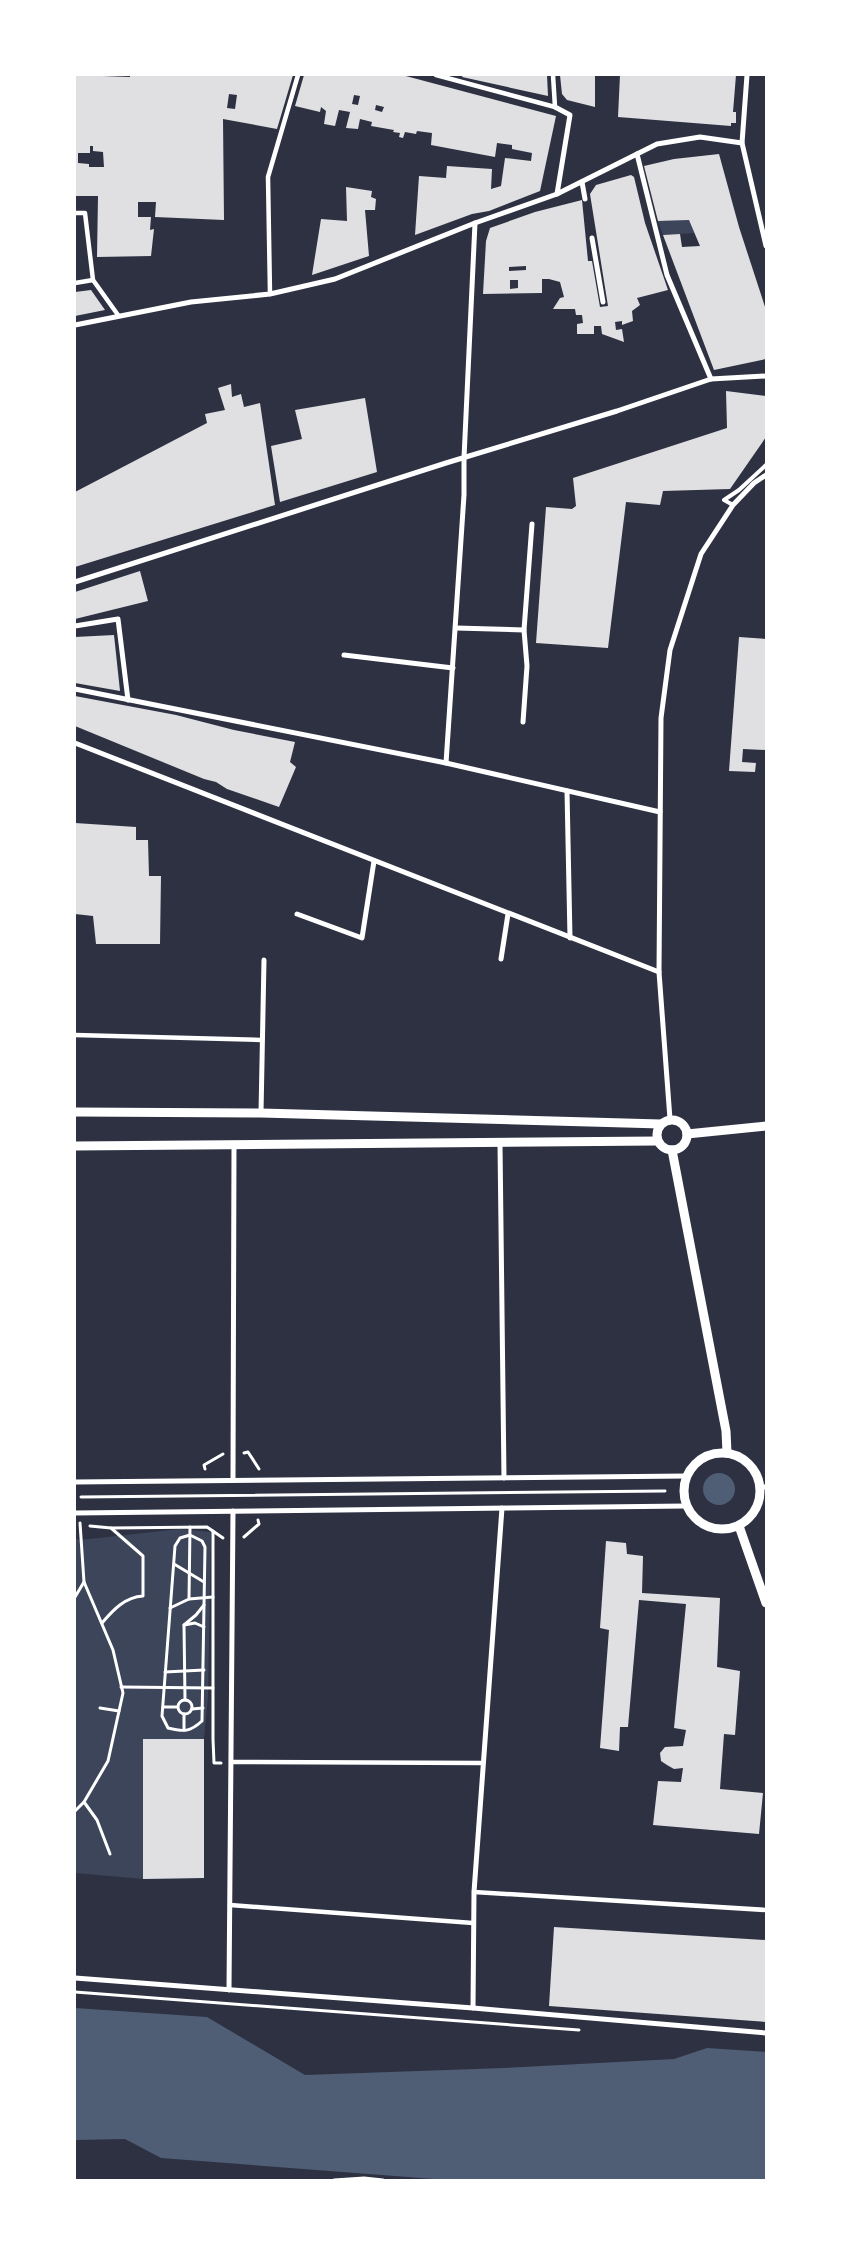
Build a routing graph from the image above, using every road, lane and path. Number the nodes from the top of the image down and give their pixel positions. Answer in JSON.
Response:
{"nodes":[{"id":1,"x":298,"y":75,"type":"edge"},
{"id":2,"x":436,"y":75,"type":"edge"},
{"id":3,"x":553,"y":75,"type":"edge"},
{"id":4,"x":746,"y":75,"type":"edge"},
{"id":5,"x":455,"y":79,"type":"edge"},
{"id":6,"x":555,"y":107,"type":"junction"},
{"id":7,"x":742,"y":142,"type":"junction"},
{"id":8,"x":637,"y":154,"type":"junction"},
{"id":9,"x":582,"y":182,"type":"junction"},
{"id":10,"x":557,"y":194,"type":"junction"},
{"id":11,"x":585,"y":199,"type":"dead end"},
{"id":12,"x":75,"y":213,"type":"edge"},
{"id":13,"x":475,"y":223,"type":"junction"},
{"id":14,"x":592,"y":238,"type":"dead end"},
{"id":15,"x":766,"y":246,"type":"edge"},
{"id":16,"x":92,"y":280,"type":"junction"},
{"id":17,"x":75,"y":283,"type":"edge"},
{"id":18,"x":270,"y":294,"type":"junction"},
{"id":19,"x":603,"y":302,"type":"dead end"},
{"id":20,"x":118,"y":315,"type":"junction"},
{"id":21,"x":75,"y":325,"type":"edge"},
{"id":22,"x":766,"y":376,"type":"edge"},
{"id":23,"x":711,"y":379,"type":"junction"},
{"id":24,"x":464,"y":458,"type":"junction"},
{"id":25,"x":766,"y":465,"type":"edge"},
{"id":26,"x":766,"y":475,"type":"edge"},
{"id":27,"x":733,"y":505,"type":"junction"},
{"id":28,"x":532,"y":524,"type":"dead end"},
{"id":29,"x":75,"y":582,"type":"edge"},
{"id":30,"x":75,"y":626,"type":"edge"},
{"id":31,"x":456,"y":628,"type":"junction"},
{"id":32,"x":524,"y":630,"type":"junction"},
{"id":33,"x":344,"y":655,"type":"dead end"},
{"id":34,"x":453,"y":668,"type":"junction"},
{"id":35,"x":75,"y":689,"type":"edge"},
{"id":36,"x":128,"y":700,"type":"junction"},
{"id":37,"x":523,"y":722,"type":"dead end"},
{"id":38,"x":75,"y":743,"type":"edge"},
{"id":39,"x":446,"y":763,"type":"junction"},
{"id":40,"x":566,"y":790,"type":"junction"},
{"id":41,"x":660,"y":812,"type":"junction"},
{"id":42,"x":374,"y":861,"type":"junction"},
{"id":43,"x":297,"y":914,"type":"dead end"},
{"id":44,"x":508,"y":914,"type":"junction"},
{"id":45,"x":570,"y":938,"type":"junction"},
{"id":46,"x":501,"y":959,"type":"dead end"},
{"id":47,"x":264,"y":960,"type":"dead end"},
{"id":48,"x":659,"y":972,"type":"junction"},
{"id":49,"x":75,"y":1035,"type":"edge"},
{"id":50,"x":261,"y":1040,"type":"junction"},
{"id":51,"x":75,"y":1112,"type":"edge"},
{"id":52,"x":261,"y":1112,"type":"junction"},
{"id":53,"x":670,"y":1119,"type":"junction"},
{"id":54,"x":661,"y":1124,"type":"junction"},
{"id":55,"x":766,"y":1126,"type":"edge"},
{"id":56,"x":687,"y":1134,"type":"junction"},
{"id":57,"x":657,"y":1141,"type":"junction"},
{"id":58,"x":500,"y":1144,"type":"junction"},
{"id":59,"x":75,"y":1146,"type":"edge"},
{"id":60,"x":234,"y":1146,"type":"junction"},
{"id":61,"x":672,"y":1150,"type":"junction"},
{"id":62,"x":728,"y":1453,"type":"junction"},
{"id":63,"x":687,"y":1476,"type":"junction"},
{"id":64,"x":666,"y":1477,"type":"junction"},
{"id":65,"x":486,"y":1478,"type":"junction"},
{"id":66,"x":504,"y":1478,"type":"junction"},
{"id":67,"x":540,"y":1478,"type":"junction"},
{"id":68,"x":233,"y":1480,"type":"junction"},
{"id":69,"x":75,"y":1482,"type":"edge"},
{"id":70,"x":82,"y":1482,"type":"junction"},
{"id":71,"x":763,"y":1487,"type":"edge"},
{"id":72,"x":665,"y":1491,"type":"junction"},
{"id":73,"x":487,"y":1493,"type":"junction"},
{"id":74,"x":541,"y":1493,"type":"junction"},
{"id":75,"x":81,"y":1496,"type":"junction"},
{"id":76,"x":666,"y":1506,"type":"junction"},
{"id":77,"x":686,"y":1506,"type":"junction"},
{"id":78,"x":542,"y":1507,"type":"junction"},
{"id":79,"x":487,"y":1508,"type":"junction"},
{"id":80,"x":502,"y":1508,"type":"junction"},
{"id":81,"x":233,"y":1511,"type":"junction"},
{"id":82,"x":78,"y":1513,"type":"edge"},
{"id":83,"x":80,"y":1524,"type":"junction"},
{"id":84,"x":739,"y":1526,"type":"junction"},
{"id":85,"x":190,"y":1527,"type":"junction"},
{"id":86,"x":207,"y":1527,"type":"dead end"},
{"id":87,"x":111,"y":1528,"type":"junction"},
{"id":88,"x":213,"y":1531,"type":"dead end"},
{"id":89,"x":192,"y":1535,"type":"junction"},
{"id":90,"x":174,"y":1564,"type":"junction"},
{"id":91,"x":190,"y":1574,"type":"junction"},
{"id":92,"x":84,"y":1582,"type":"junction"},
{"id":93,"x":204,"y":1582,"type":"junction"},
{"id":94,"x":75,"y":1596,"type":"edge"},
{"id":95,"x":205,"y":1597,"type":"junction"},
{"id":96,"x":213,"y":1597,"type":"junction"},
{"id":97,"x":189,"y":1599,"type":"junction"},
{"id":98,"x":766,"y":1603,"type":"edge"},
{"id":99,"x":204,"y":1604,"type":"junction"},
{"id":100,"x":170,"y":1608,"type":"junction"},
{"id":101,"x":102,"y":1623,"type":"junction"},
{"id":102,"x":184,"y":1625,"type":"junction"},
{"id":103,"x":204,"y":1626,"type":"junction"},
{"id":104,"x":204,"y":1670,"type":"junction"},
{"id":105,"x":184,"y":1671,"type":"junction"},
{"id":106,"x":165,"y":1672,"type":"junction"},
{"id":107,"x":122,"y":1687,"type":"junction"},
{"id":108,"x":164,"y":1687,"type":"junction"},
{"id":109,"x":184,"y":1687,"type":"junction"},
{"id":110,"x":204,"y":1687,"type":"junction"},
{"id":111,"x":213,"y":1688,"type":"junction"},
{"id":112,"x":185,"y":1700,"type":"junction"},
{"id":113,"x":163,"y":1707,"type":"junction"},
{"id":114,"x":178,"y":1707,"type":"junction"},
{"id":115,"x":100,"y":1708,"type":"dead end"},
{"id":116,"x":192,"y":1708,"type":"junction"},
{"id":117,"x":203,"y":1708,"type":"junction"},
{"id":118,"x":119,"y":1711,"type":"junction"},
{"id":119,"x":184,"y":1714,"type":"junction"},
{"id":120,"x":184,"y":1730,"type":"junction"},
{"id":121,"x":232,"y":1762,"type":"junction"},
{"id":122,"x":483,"y":1763,"type":"junction"},
{"id":123,"x":84,"y":1802,"type":"junction"},
{"id":124,"x":75,"y":1812,"type":"edge"},
{"id":125,"x":110,"y":1854,"type":"dead end"},
{"id":126,"x":474,"y":1892,"type":"junction"},
{"id":127,"x":230,"y":1906,"type":"junction"},
{"id":128,"x":766,"y":1910,"type":"edge"},
{"id":129,"x":473,"y":1923,"type":"junction"},
{"id":130,"x":75,"y":1978,"type":"edge"},
{"id":131,"x":229,"y":1990,"type":"junction"},
{"id":132,"x":75,"y":1992,"type":"edge"},
{"id":133,"x":473,"y":2008,"type":"junction"},
{"id":134,"x":588,"y":2031,"type":"dead end"},
{"id":135,"x":766,"y":2034,"type":"edge"},
{"id":136,"x":334,"y":2180,"type":"edge"},
{"id":137,"x":383,"y":2180,"type":"edge"}],
"edges":[{"from":1,"to":18,"type":"street"},
{"from":2,"to":5,"type":"street"},
{"from":3,"to":6,"type":"street"},
{"from":4,"to":7,"type":"street"},
{"from":5,"to":6,"type":"street"},
{"from":6,"to":10,"type":"street"},
{"from":7,"to":8,"type":"street"},
{"from":7,"to":15,"type":"street"},
{"from":8,"to":9,"type":"street"},
{"from":8,"to":23,"type":"street"},
{"from":9,"to":10,"type":"street"},
{"from":9,"to":11,"type":"street"},
{"from":10,"to":13,"type":"street"},
{"from":12,"to":16,"type":"street"},
{"from":13,"to":18,"type":"street"},
{"from":13,"to":24,"type":"street"},
{"from":14,"to":19,"type":"street"},
{"from":16,"to":17,"type":"street"},
{"from":16,"to":20,"type":"street"},
{"from":18,"to":20,"type":"street"},
{"from":20,"to":21,"type":"street"},
{"from":22,"to":23,"type":"street"},
{"from":23,"to":24,"type":"street"},
{"from":24,"to":29,"type":"street"},
{"from":24,"to":31,"type":"street"},
{"from":25,"to":27,"type":"lane"},
{"from":26,"to":27,"type":"street"},
{"from":27,"to":41,"type":"street"},
{"from":28,"to":32,"type":"street"},
{"from":30,"to":36,"type":"street"},
{"from":31,"to":32,"type":"street"},
{"from":31,"to":34,"type":"street"},
{"from":32,"to":37,"type":"street"},
{"from":33,"to":34,"type":"street"},
{"from":34,"to":39,"type":"street"},
{"from":35,"to":36,"type":"street"},
{"from":36,"to":39,"type":"street"},
{"from":38,"to":42,"type":"street"},
{"from":39,"to":40,"type":"street"},
{"from":40,"to":41,"type":"street"},
{"from":40,"to":45,"type":"street"},
{"from":41,"to":48,"type":"street"},
{"from":42,"to":43,"type":"street"},
{"from":42,"to":44,"type":"street"},
{"from":44,"to":45,"type":"street"},
{"from":44,"to":46,"type":"street"},
{"from":45,"to":48,"type":"street"},
{"from":47,"to":50,"type":"street"},
{"from":48,"to":53,"type":"street"},
{"from":49,"to":50,"type":"street"},
{"from":50,"to":52,"type":"street"},
{"from":51,"to":52,"type":"street"},
{"from":52,"to":54,"type":"street"},
{"from":53,"to":54,"type":"street"},
{"from":53,"to":56,"type":"street"},
{"from":54,"to":57,"type":"street"},
{"from":55,"to":56,"type":"street"},
{"from":56,"to":61,"type":"street"},
{"from":57,"to":58,"type":"street"},
{"from":57,"to":61,"type":"street"},
{"from":58,"to":60,"type":"street"},
{"from":58,"to":66,"type":"street"},
{"from":59,"to":60,"type":"street"},
{"from":60,"to":68,"type":"street"},
{"from":61,"to":62,"type":"street"},
{"from":62,"to":63,"type":"street"},
{"from":62,"to":71,"type":"street"},
{"from":63,"to":64,"type":"street"},
{"from":63,"to":77,"type":"street"},
{"from":64,"to":67,"type":"street"},
{"from":64,"to":72,"type":"path"},
{"from":65,"to":66,"type":"street"},
{"from":65,"to":68,"type":"street"},
{"from":65,"to":73,"type":"path"},
{"from":66,"to":67,"type":"street"},
{"from":67,"to":74,"type":"path"},
{"from":68,"to":70,"type":"street"},
{"from":69,"to":70,"type":"street"},
{"from":70,"to":75,"type":"path"},
{"from":71,"to":84,"type":"street"},
{"from":72,"to":74,"type":"path"},
{"from":72,"to":76,"type":"path"},
{"from":73,"to":74,"type":"path"},
{"from":73,"to":75,"type":"path"},
{"from":73,"to":79,"type":"path"},
{"from":74,"to":78,"type":"path"},
{"from":75,"to":82,"type":"path"},
{"from":76,"to":77,"type":"street"},
{"from":76,"to":78,"type":"street"},
{"from":77,"to":84,"type":"street"},
{"from":78,"to":80,"type":"street"},
{"from":79,"to":80,"type":"street"},
{"from":79,"to":81,"type":"street"},
{"from":80,"to":122,"type":"street"},
{"from":81,"to":82,"type":"street"},
{"from":81,"to":121,"type":"street"},
{"from":82,"to":83,"type":"path"},
{"from":83,"to":87,"type":"path"},
{"from":83,"to":92,"type":"path"},
{"from":84,"to":98,"type":"street"},
{"from":85,"to":86,"type":"path"},
{"from":85,"to":87,"type":"path"},
{"from":85,"to":89,"type":"path"},
{"from":87,"to":101,"type":"path"},
{"from":88,"to":96,"type":"path"},
{"from":89,"to":90,"type":"path"},
{"from":89,"to":91,"type":"path"},
{"from":89,"to":93,"type":"path"},
{"from":90,"to":91,"type":"path"},
{"from":90,"to":100,"type":"path"},
{"from":91,"to":93,"type":"path"},
{"from":91,"to":97,"type":"path"},
{"from":92,"to":94,"type":"path"},
{"from":92,"to":101,"type":"path"},
{"from":93,"to":95,"type":"path"},
{"from":95,"to":96,"type":"path"},
{"from":95,"to":97,"type":"path"},
{"from":95,"to":99,"type":"path"},
{"from":96,"to":111,"type":"path"},
{"from":97,"to":100,"type":"path"},
{"from":99,"to":102,"type":"path"},
{"from":99,"to":103,"type":"path"},
{"from":100,"to":106,"type":"path"},
{"from":101,"to":107,"type":"path"},
{"from":102,"to":103,"type":"path"},
{"from":102,"to":105,"type":"path"},
{"from":103,"to":104,"type":"path"},
{"from":104,"to":105,"type":"path"},
{"from":104,"to":110,"type":"path"},
{"from":105,"to":106,"type":"path"},
{"from":105,"to":109,"type":"path"},
{"from":106,"to":108,"type":"path"},
{"from":107,"to":108,"type":"path"},
{"from":107,"to":118,"type":"path"},
{"from":108,"to":109,"type":"path"},
{"from":108,"to":113,"type":"path"},
{"from":109,"to":110,"type":"path"},
{"from":109,"to":112,"type":"path"},
{"from":110,"to":111,"type":"path"},
{"from":110,"to":117,"type":"path"},
{"from":111,"to":121,"type":"path"},
{"from":112,"to":114,"type":"path"},
{"from":112,"to":116,"type":"path"},
{"from":113,"to":114,"type":"path"},
{"from":113,"to":120,"type":"path"},
{"from":114,"to":119,"type":"path"},
{"from":115,"to":118,"type":"path"},
{"from":116,"to":117,"type":"path"},
{"from":116,"to":119,"type":"path"},
{"from":117,"to":120,"type":"path"},
{"from":118,"to":123,"type":"path"},
{"from":119,"to":120,"type":"path"},
{"from":121,"to":122,"type":"street"},
{"from":121,"to":127,"type":"street"},
{"from":122,"to":126,"type":"street"},
{"from":123,"to":124,"type":"path"},
{"from":123,"to":125,"type":"path"},
{"from":126,"to":128,"type":"street"},
{"from":126,"to":129,"type":"street"},
{"from":127,"to":129,"type":"street"},
{"from":127,"to":131,"type":"street"},
{"from":129,"to":133,"type":"street"},
{"from":130,"to":131,"type":"street"},
{"from":131,"to":133,"type":"street"},
{"from":132,"to":134,"type":"path"},
{"from":133,"to":135,"type":"street"},
{"from":136,"to":137,"type":"path"}]}
